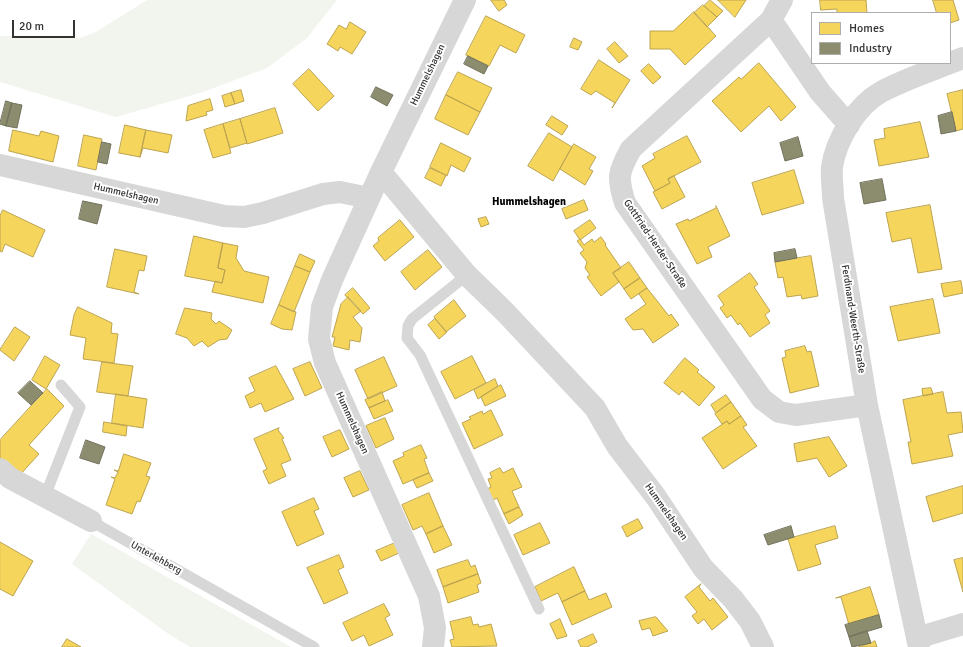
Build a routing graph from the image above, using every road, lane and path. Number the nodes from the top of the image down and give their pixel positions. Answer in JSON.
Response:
{"nodes":[{"id":1,"x":465,"y":0,"type":"edge"},
{"id":2,"x":782,"y":0,"type":"edge"},
{"id":3,"x":771,"y":20,"type":"junction"},
{"id":4,"x":963,"y":58,"type":"edge"},
{"id":5,"x":951,"y":63,"type":"edge"},
{"id":6,"x":948,"y":64,"type":"edge"},
{"id":7,"x":849,"y":125,"type":"junction"},
{"id":8,"x":0,"y":164,"type":"edge"},
{"id":9,"x":381,"y":172,"type":"junction"},
{"id":10,"x":369,"y":198,"type":"junction"},
{"id":11,"x":467,"y":275,"type":"junction"},
{"id":12,"x":61,"y":385,"type":"dead end"},
{"id":13,"x":867,"y":405,"type":"junction"},
{"id":14,"x":0,"y":469,"type":"edge"},
{"id":15,"x":45,"y":496,"type":"junction"},
{"id":16,"x":91,"y":521,"type":"joint"},
{"id":17,"x":538,"y":609,"type":"dead end"},
{"id":18,"x":963,"y":624,"type":"edge"},
{"id":19,"x":918,"y":642,"type":"edge"},
{"id":20,"x":314,"y":647,"type":"edge"},
{"id":21,"x":433,"y":647,"type":"edge"},
{"id":22,"x":763,"y":647,"type":"edge"}],
"edges":[{"from":1,"to":9,"type":"street","name":"Hummelshagen"},
{"from":2,"to":3,"type":"street","name":"Gottfried-Herder-Straße"},
{"from":3,"to":7,"type":"street"},
{"from":3,"to":13,"type":"street","name":"Gottfried-Herder-Straße"},
{"from":4,"to":5,"type":"street","name":"Ferdinand-Weerth-Straße"},
{"from":6,"to":7,"type":"street","name":"Ferdinand-Weerth-Straße"},
{"from":7,"to":13,"type":"street","name":"Ferdinand-Weerth-Straße"},
{"from":8,"to":10,"type":"street","name":"Hummelshagen"},
{"from":9,"to":10,"type":"street","name":"Hummelshagen"},
{"from":9,"to":11,"type":"street","name":"Hummelshagen"},
{"from":10,"to":21,"type":"street","name":"Hummelshagen"},
{"from":11,"to":17,"type":"lane"},
{"from":11,"to":22,"type":"street","name":"Hummelshagen"},
{"from":12,"to":15,"type":"lane"},
{"from":13,"to":19,"type":"street","name":"Ferdinand-Weerth-Straße"},
{"from":14,"to":15,"type":"street","name":"Unterlehberg"},
{"from":15,"to":16,"type":"street","name":"Unterlehberg"},
{"from":16,"to":20,"type":"lane","name":"Unterlehberg"},
{"from":18,"to":19,"type":"street"}]}
